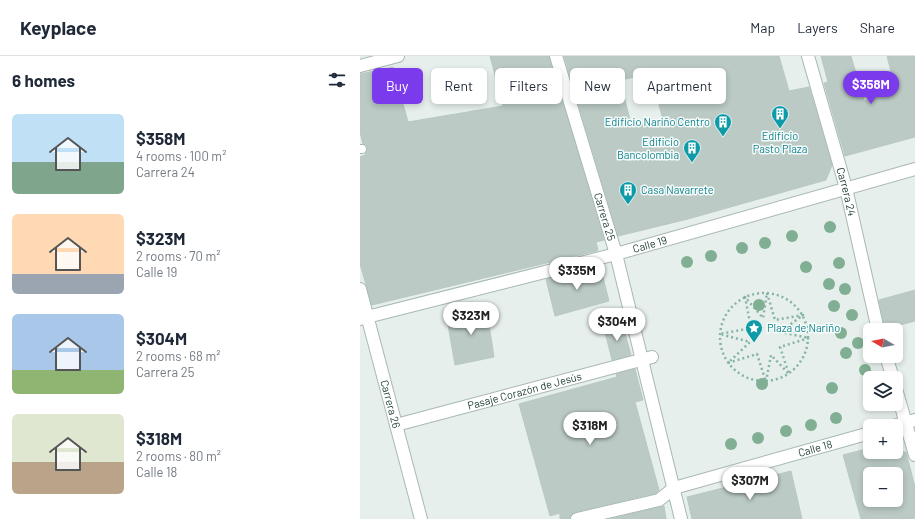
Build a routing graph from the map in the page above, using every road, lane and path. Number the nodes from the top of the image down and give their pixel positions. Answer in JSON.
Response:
{"nodes":[{"id":1,"x":398,"y":56,"type":"edge"},
{"id":2,"x":556,"y":56,"type":"edge"},
{"id":3,"x":808,"y":56,"type":"edge"},
{"id":4,"x":360,"y":66,"type":"edge"},
{"id":5,"x":915,"y":169,"type":"edge"},
{"id":6,"x":846,"y":188,"type":"junction"},
{"id":7,"x":616,"y":254,"type":"junction"},
{"id":8,"x":360,"y":289,"type":"edge"},
{"id":9,"x":767,"y":293,"type":"junction"},
{"id":10,"x":745,"y":297,"type":"junction"},
{"id":11,"x":803,"y":315,"type":"junction"},
{"id":12,"x":364,"y":318,"type":"edge"},
{"id":13,"x":876,"y":323,"type":"edge"},
{"id":14,"x":720,"y":334,"type":"junction"},
{"id":15,"x":809,"y":338,"type":"junction"},
{"id":16,"x":647,"y":358,"type":"junction"},
{"id":17,"x":728,"y":363,"type":"junction"},
{"id":18,"x":789,"y":374,"type":"junction"},
{"id":19,"x":766,"y":382,"type":"junction"},
{"id":20,"x":903,"y":404,"type":"edge"},
{"id":21,"x":911,"y":421,"type":"edge"},
{"id":22,"x":396,"y":425,"type":"junction"},
{"id":23,"x":863,"y":434,"type":"edge"},
{"id":24,"x":915,"y":455,"type":"edge"},
{"id":25,"x":674,"y":488,"type":"junction"},
{"id":26,"x":421,"y":519,"type":"edge"},
{"id":27,"x":577,"y":519,"type":"edge"},
{"id":28,"x":681,"y":519,"type":"edge"}],
"edges":[{"from":1,"to":4,"type":"street"},
{"from":2,"to":7,"type":"street","name":"Carrera 25"},
{"from":3,"to":6,"type":"street","name":"Carrera 24"},
{"from":5,"to":6,"type":"street","name":"Calle 19"},
{"from":6,"to":7,"type":"street","name":"Calle 19"},
{"from":6,"to":13,"type":"street","name":"Carrera 24"},
{"from":7,"to":12,"type":"street","name":"Calle 19"},
{"from":7,"to":16,"type":"street","name":"Carrera 25"},
{"from":8,"to":12,"type":"street","name":"Carrera 26"},
{"from":9,"to":10,"type":"path"},
{"from":9,"to":10,"type":"path"},
{"from":9,"to":11,"type":"path"},
{"from":9,"to":11,"type":"path"},
{"from":10,"to":14,"type":"path"},
{"from":10,"to":14,"type":"path"},
{"from":11,"to":15,"type":"path"},
{"from":11,"to":15,"type":"path"},
{"from":12,"to":22,"type":"street","name":"Carrera 26"},
{"from":14,"to":17,"type":"path"},
{"from":14,"to":17,"type":"path"},
{"from":15,"to":18,"type":"path"},
{"from":15,"to":18,"type":"path"},
{"from":16,"to":22,"type":"street","name":"Pasaje Corazón de Jesús"},
{"from":16,"to":25,"type":"street","name":"Carrera 25"},
{"from":17,"to":19,"type":"path"},
{"from":17,"to":19,"type":"path"},
{"from":18,"to":19,"type":"path"},
{"from":18,"to":19,"type":"path"},
{"from":20,"to":21,"type":"street"},
{"from":21,"to":24,"type":"street"},
{"from":22,"to":26,"type":"street","name":"Carrera 26"},
{"from":23,"to":25,"type":"street","name":"Calle 18"},
{"from":25,"to":27,"type":"street","name":"Calle 18"},
{"from":25,"to":28,"type":"street","name":"Carrera 25"}]}
